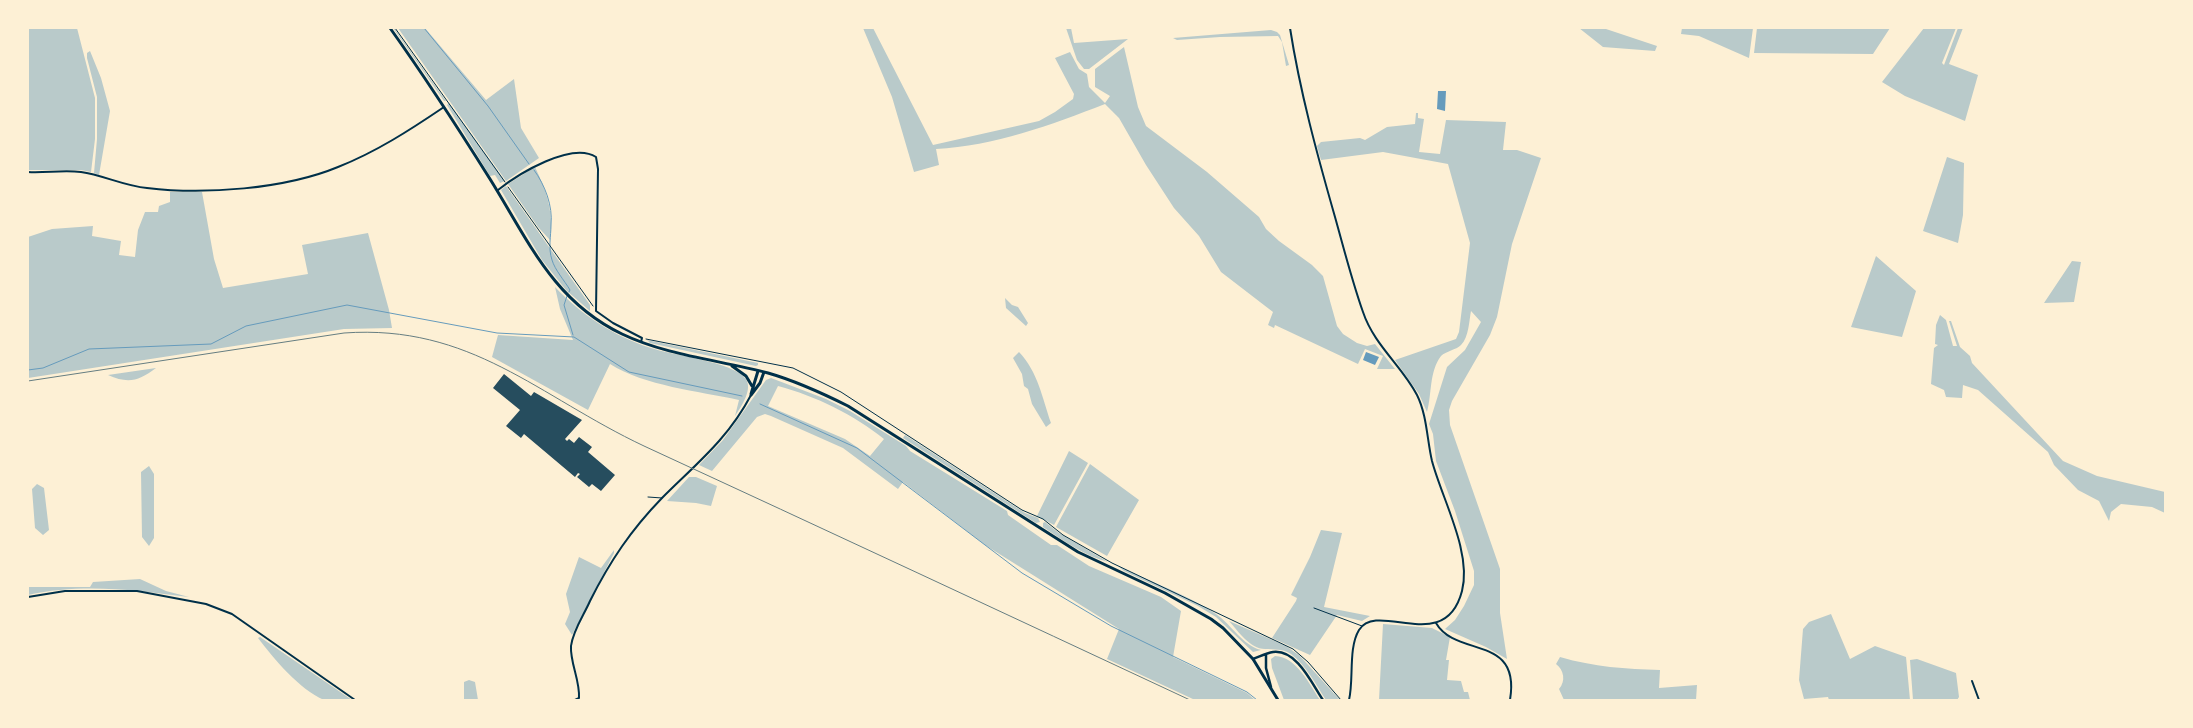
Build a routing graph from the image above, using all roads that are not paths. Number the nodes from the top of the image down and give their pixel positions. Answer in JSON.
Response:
{"nodes":[{"id":1,"x":390,"y":28,"type":"edge"},
{"id":2,"x":1290,"y":28,"type":"edge"},
{"id":3,"x":444,"y":107,"type":"junction"},
{"id":4,"x":28,"y":172,"type":"edge"},
{"id":5,"x":497,"y":191,"type":"junction"},
{"id":6,"x":640,"y":342,"type":"junction"},
{"id":7,"x":730,"y":364,"type":"junction"},
{"id":8,"x":758,"y":371,"type":"junction"},
{"id":9,"x":764,"y":372,"type":"junction"},
{"id":10,"x":752,"y":386,"type":"junction"},
{"id":11,"x":751,"y":395,"type":"junction"},
{"id":12,"x":648,"y":497,"type":"dead end"},
{"id":13,"x":663,"y":498,"type":"junction"},
{"id":14,"x":28,"y":597,"type":"edge"},
{"id":15,"x":1314,"y":608,"type":"dead end"},
{"id":16,"x":1436,"y":623,"type":"junction"},
{"id":17,"x":1362,"y":626,"type":"junction"},
{"id":18,"x":1266,"y":654,"type":"junction"},
{"id":19,"x":1253,"y":659,"type":"junction"},
{"id":20,"x":1972,"y":681,"type":"dead end"},
{"id":21,"x":1271,"y":686,"type":"junction"},
{"id":22,"x":355,"y":700,"type":"edge"},
{"id":23,"x":575,"y":700,"type":"edge"},
{"id":24,"x":1278,"y":700,"type":"edge"},
{"id":25,"x":1323,"y":700,"type":"edge"},
{"id":26,"x":1348,"y":700,"type":"edge"},
{"id":27,"x":1510,"y":700,"type":"edge"},
{"id":28,"x":1979,"y":700,"type":"edge"}],
"edges":[{"from":1,"to":3,"type":"main road"},
{"from":2,"to":16,"type":"street"},
{"from":3,"to":4,"type":"street"},
{"from":3,"to":5,"type":"main road"},
{"from":5,"to":6,"type":"main road"},
{"from":5,"to":6,"type":"street"},
{"from":6,"to":7,"type":"main road"},
{"from":7,"to":8,"type":"main road"},
{"from":7,"to":10,"type":"main road"},
{"from":8,"to":9,"type":"main road"},
{"from":8,"to":10,"type":"main road"},
{"from":9,"to":11,"type":"main road"},
{"from":9,"to":19,"type":"main road"},
{"from":10,"to":11,"type":"main road"},
{"from":11,"to":13,"type":"street"},
{"from":12,"to":13,"type":"lane"},
{"from":13,"to":23,"type":"street"},
{"from":14,"to":22,"type":"street"},
{"from":15,"to":17,"type":"lane"},
{"from":16,"to":17,"type":"street"},
{"from":16,"to":27,"type":"street"},
{"from":17,"to":26,"type":"street"},
{"from":18,"to":19,"type":"street"},
{"from":18,"to":21,"type":"street"},
{"from":18,"to":25,"type":"street"},
{"from":19,"to":21,"type":"main road"},
{"from":20,"to":28,"type":"street"},
{"from":21,"to":24,"type":"main road"}]}
